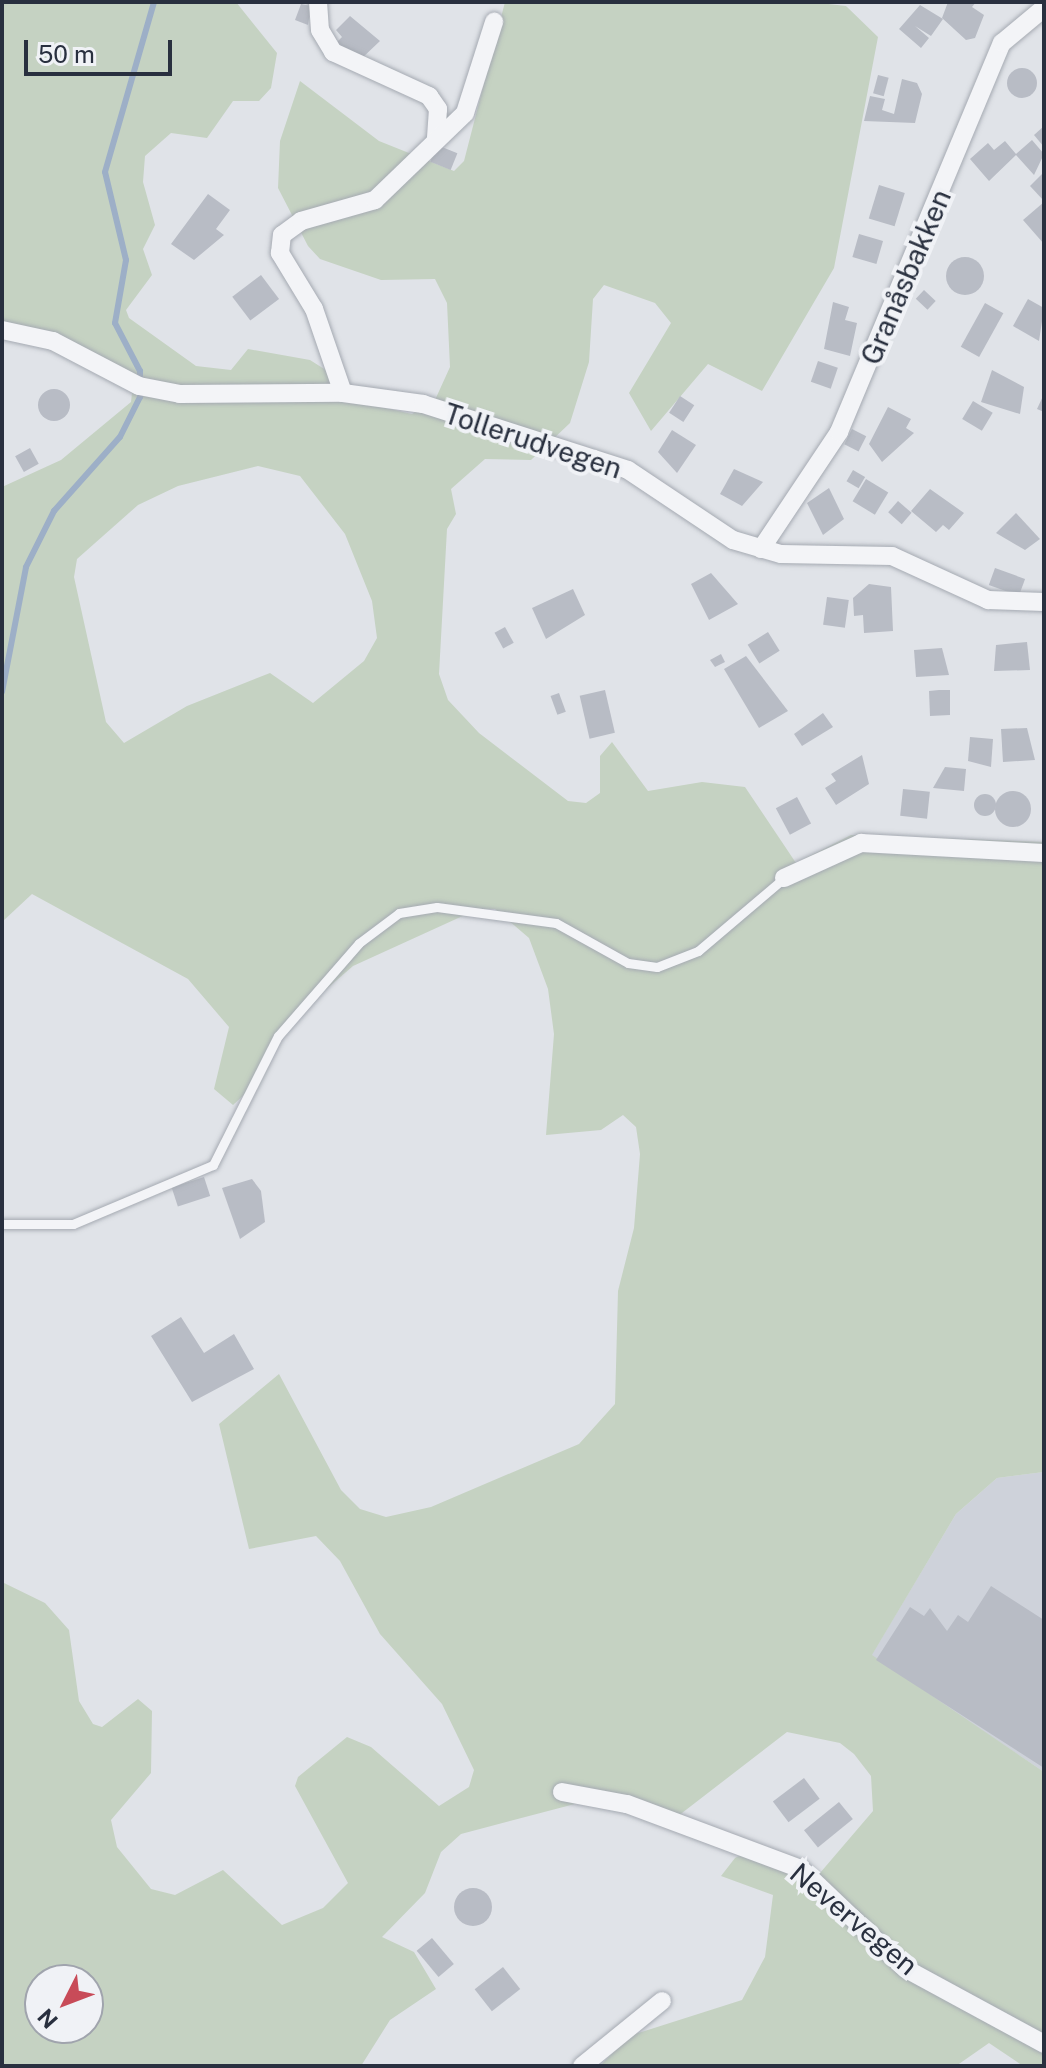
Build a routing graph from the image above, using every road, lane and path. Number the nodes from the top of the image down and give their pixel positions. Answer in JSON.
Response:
{"nodes":[{"id":1,"x":318,"y":2,"type":"edge"},
{"id":2,"x":1044,"y":8,"type":"edge"},
{"id":3,"x":494,"y":22,"type":"dead end"},
{"id":4,"x":436,"y":138,"type":"junction"},
{"id":5,"x":2,"y":330,"type":"edge"},
{"id":6,"x":343,"y":393,"type":"junction"},
{"id":7,"x":761,"y":549,"type":"junction"},
{"id":8,"x":1044,"y":602,"type":"edge"},
{"id":9,"x":1044,"y":853,"type":"edge"},
{"id":10,"x":784,"y":878,"type":"joint"},
{"id":11,"x":2,"y":1224,"type":"edge"},
{"id":12,"x":562,"y":1792,"type":"dead end"},
{"id":13,"x":662,"y":2001,"type":"dead end"},
{"id":14,"x":1044,"y":2044,"type":"edge"},
{"id":15,"x":582,"y":2066,"type":"edge"}],
"edges":[{"from":1,"to":4,"type":"street"},
{"from":2,"to":7,"type":"street","name":"Granåsbakken"},
{"from":3,"to":4,"type":"street"},
{"from":4,"to":6,"type":"street"},
{"from":5,"to":6,"type":"street","name":"Tollerudvegen"},
{"from":6,"to":7,"type":"street","name":"Tollerudvegen"},
{"from":7,"to":8,"type":"street","name":"Tollerudvegen"},
{"from":9,"to":10,"type":"street"},
{"from":10,"to":11,"type":"lane"},
{"from":12,"to":14,"type":"street","name":"Nevervegen"},
{"from":13,"to":15,"type":"street"}]}
